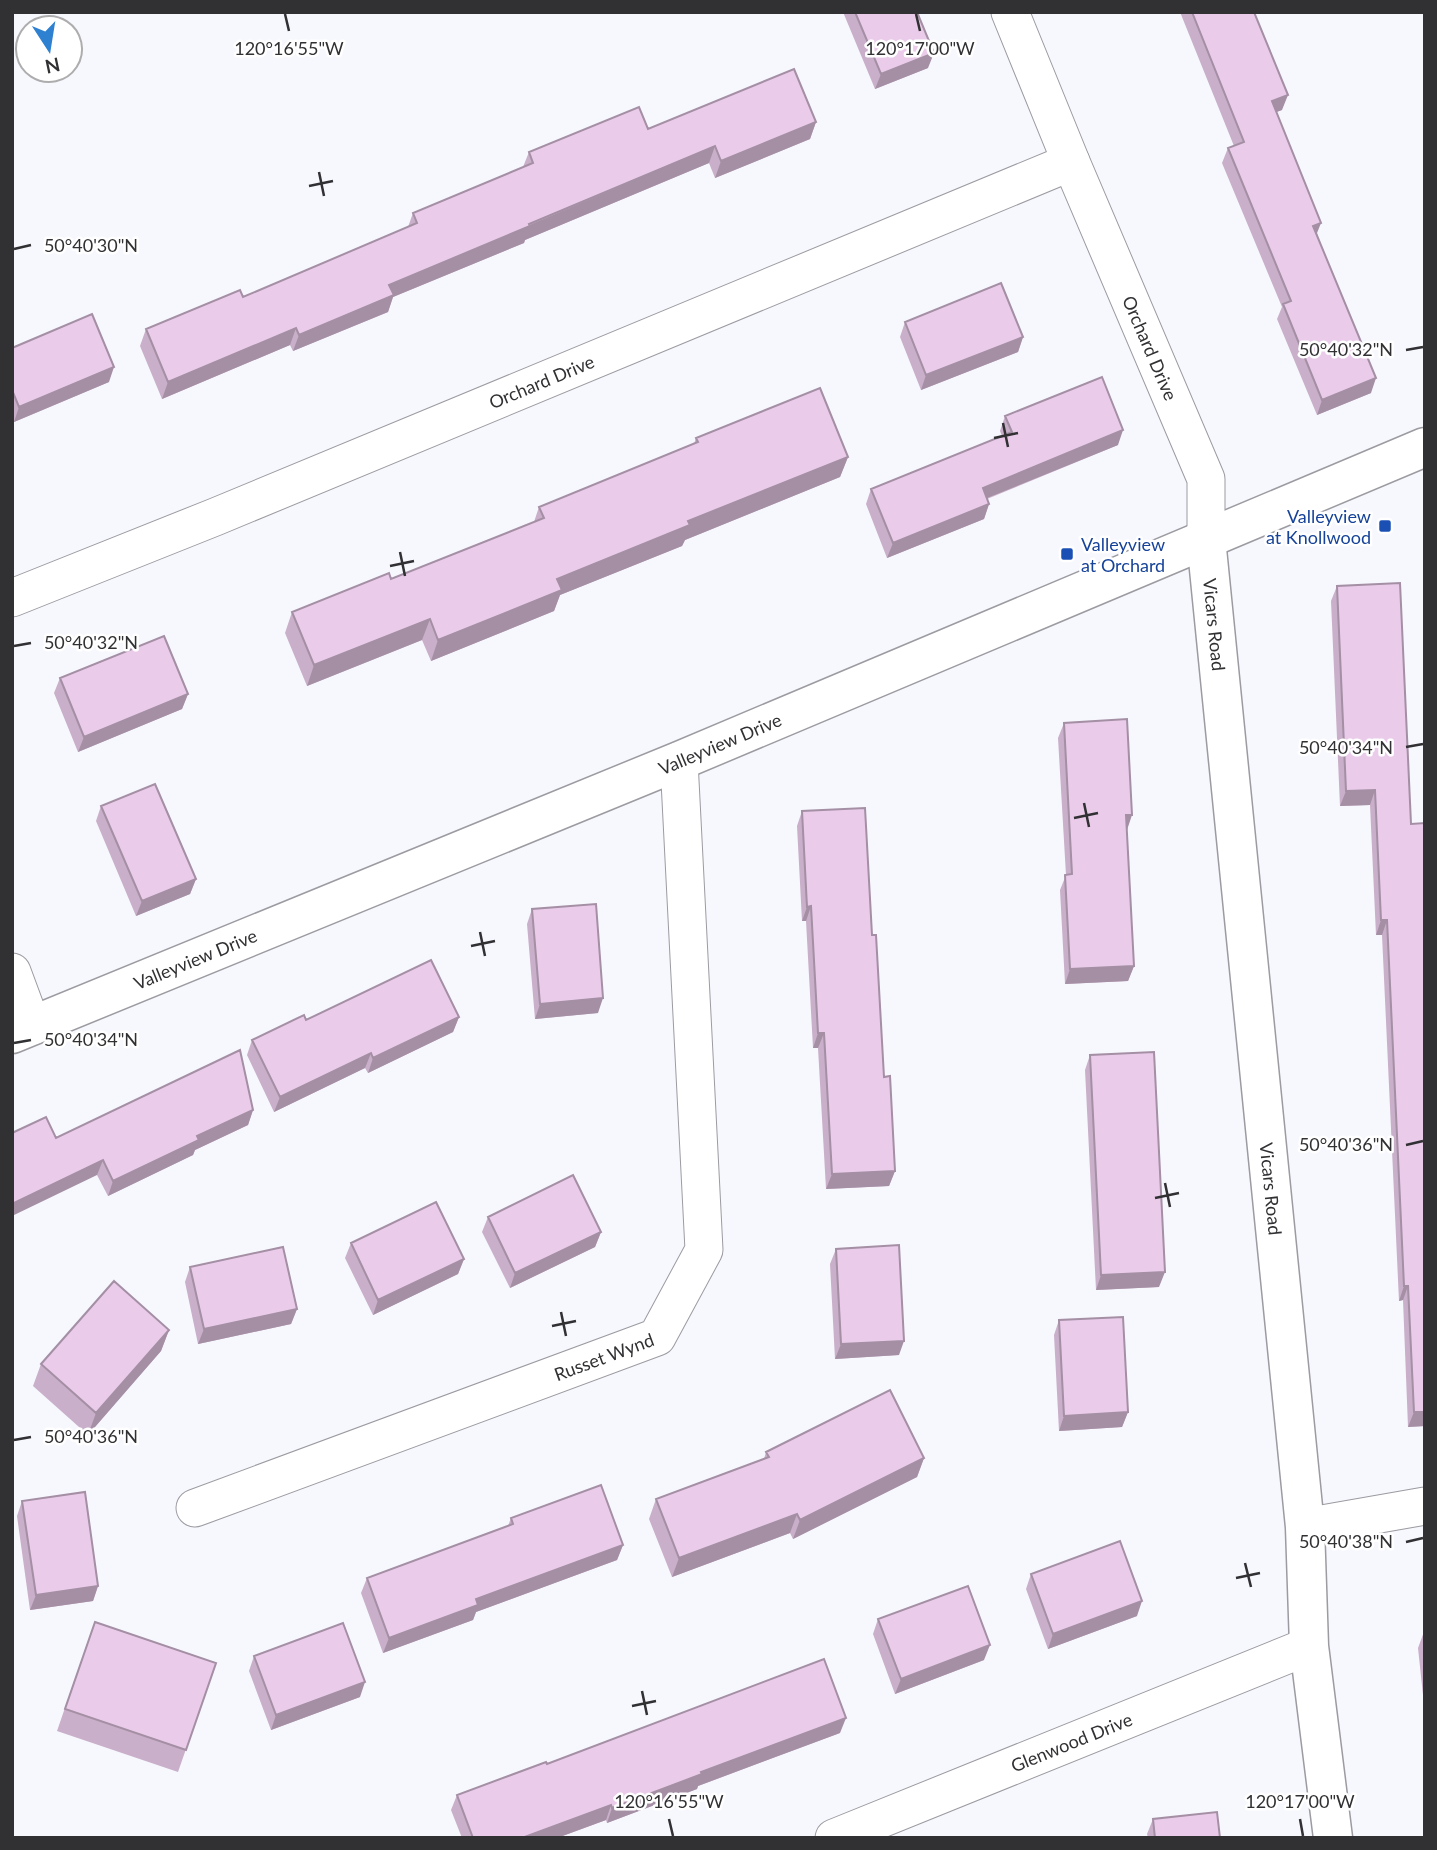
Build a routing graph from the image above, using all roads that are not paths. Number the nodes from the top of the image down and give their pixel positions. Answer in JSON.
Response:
{"nodes":[{"id":1,"x":1010,"y":12,"type":"edge"},
{"id":2,"x":1071,"y":163,"type":"junction"},
{"id":3,"x":1425,"y":447,"type":"edge"},
{"id":4,"x":1206,"y":539,"type":"junction"},
{"id":5,"x":12,"y":598,"type":"edge"},
{"id":6,"x":679,"y":761,"type":"junction"},
{"id":7,"x":12,"y":972,"type":"edge"},
{"id":8,"x":22,"y":1030,"type":"edge"},
{"id":9,"x":1425,"y":1506,"type":"edge"},
{"id":10,"x":195,"y":1508,"type":"dead end"},
{"id":11,"x":1305,"y":1527,"type":"junction"},
{"id":12,"x":1309,"y":1646,"type":"junction"},
{"id":13,"x":834,"y":1838,"type":"edge"},
{"id":14,"x":1333,"y":1838,"type":"edge"}],
"edges":[{"from":1,"to":2,"type":"street","name":"Orchard Drive"},
{"from":2,"to":4,"type":"street","name":"Orchard Drive"},
{"from":2,"to":5,"type":"street","name":"Orchard Drive"},
{"from":3,"to":4,"type":"street","name":"Valleyview Drive"},
{"from":4,"to":6,"type":"street","name":"Valleyview Drive"},
{"from":4,"to":11,"type":"street","name":"Vicars Road"},
{"from":6,"to":8,"type":"street","name":"Valleyview Drive"},
{"from":6,"to":10,"type":"street","name":"Russet Wynd"},
{"from":7,"to":8,"type":"street"},
{"from":9,"to":11,"type":"street"},
{"from":11,"to":12,"type":"street","name":"Vicars Road"},
{"from":12,"to":13,"type":"street","name":"Glenwood Drive"},
{"from":12,"to":14,"type":"street","name":"Vicars Road"}]}
